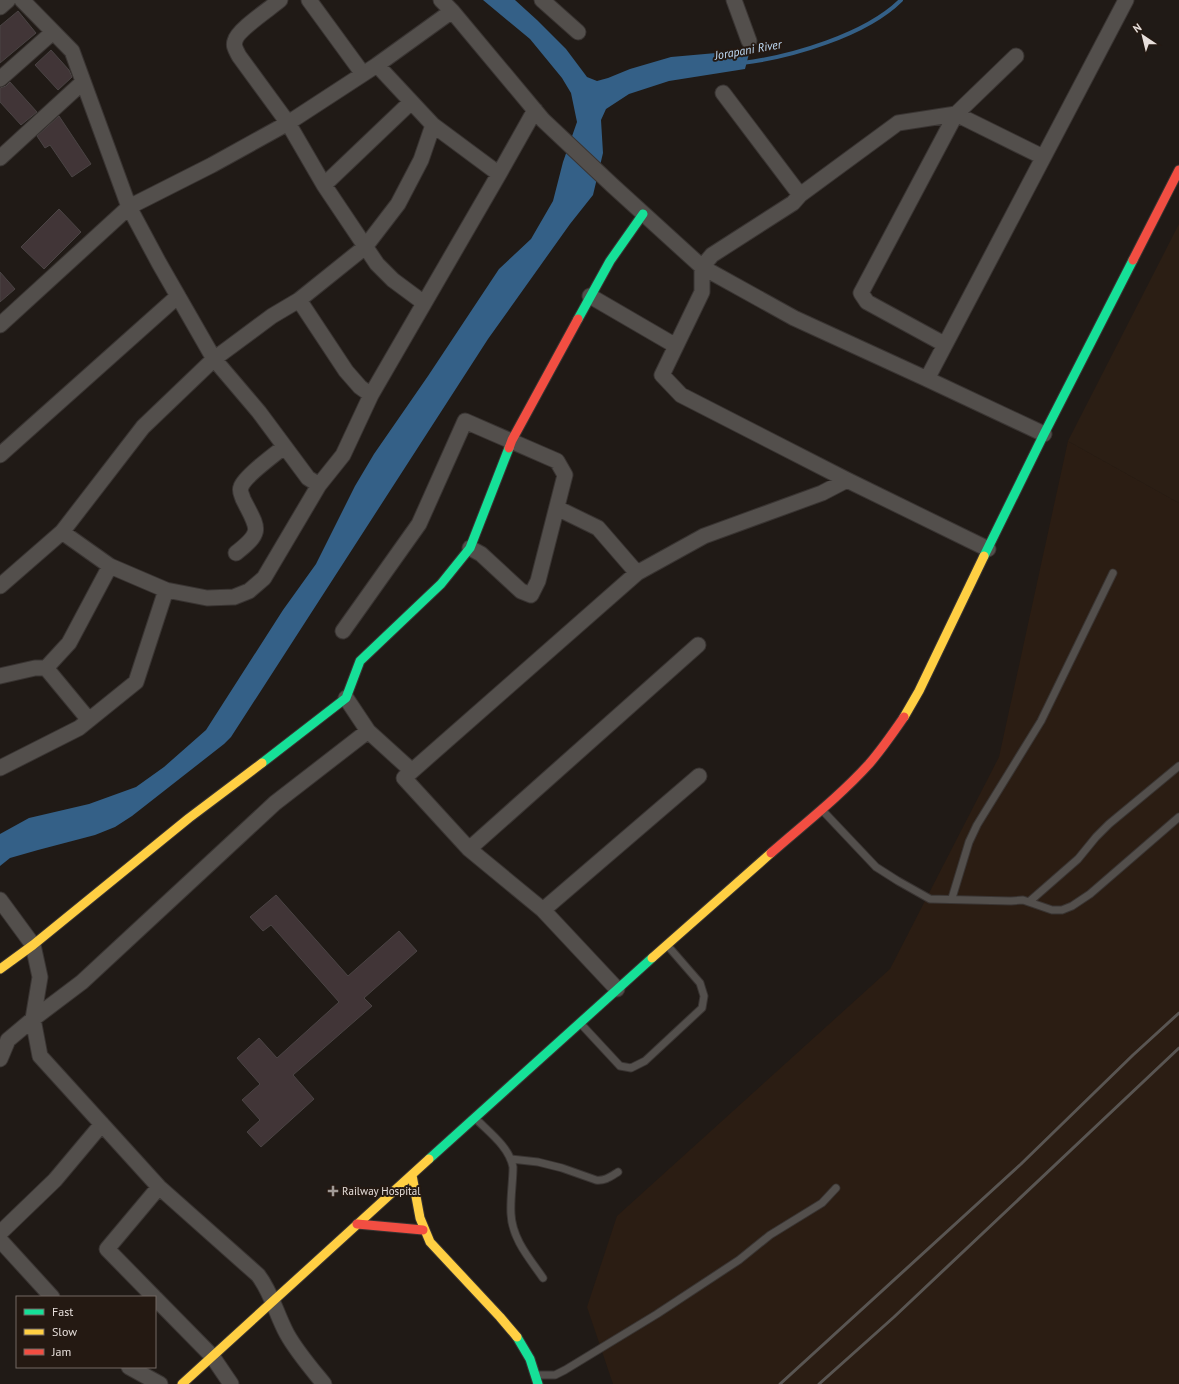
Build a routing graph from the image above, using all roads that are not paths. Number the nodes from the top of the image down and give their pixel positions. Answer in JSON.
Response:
{"nodes":[{"id":1,"x":8,"y":0,"type":"edge"},
{"id":2,"x":22,"y":0,"type":"edge"},
{"id":3,"x":280,"y":0,"type":"edge"},
{"id":4,"x":309,"y":0,"type":"edge"},
{"id":5,"x":441,"y":0,"type":"edge"},
{"id":6,"x":543,"y":0,"type":"edge"},
{"id":7,"x":734,"y":0,"type":"edge"},
{"id":8,"x":1126,"y":0,"type":"edge"},
{"id":9,"x":0,"y":7,"type":"edge"},
{"id":10,"x":452,"y":11,"type":"junction"},
{"id":11,"x":53,"y":32,"type":"junction"},
{"id":12,"x":578,"y":32,"type":"dead end"},
{"id":13,"x":749,"y":42,"type":"dead end"},
{"id":14,"x":1016,"y":56,"type":"dead end"},
{"id":15,"x":377,"y":65,"type":"junction"},
{"id":16,"x":363,"y":74,"type":"junction"},
{"id":17,"x":0,"y":79,"type":"edge"},
{"id":18,"x":83,"y":82,"type":"junction"},
{"id":19,"x":723,"y":94,"type":"dead end"},
{"id":20,"x":411,"y":102,"type":"junction"},
{"id":21,"x":956,"y":114,"type":"junction"},
{"id":22,"x":539,"y":115,"type":"junction"},
{"id":23,"x":288,"y":123,"type":"junction"},
{"id":24,"x":433,"y":125,"type":"junction"},
{"id":25,"x":1043,"y":157,"type":"junction"},
{"id":26,"x":0,"y":158,"type":"edge"},
{"id":27,"x":1179,"y":170,"type":"edge"},
{"id":28,"x":499,"y":174,"type":"junction"},
{"id":29,"x":324,"y":185,"type":"junction"},
{"id":30,"x":800,"y":195,"type":"junction"},
{"id":31,"x":130,"y":207,"type":"junction"},
{"id":32,"x":643,"y":214,"type":"junction"},
{"id":33,"x":364,"y":246,"type":"junction"},
{"id":34,"x":702,"y":267,"type":"junction"},
{"id":35,"x":178,"y":296,"type":"junction"},
{"id":36,"x":590,"y":296,"type":"junction"},
{"id":37,"x":299,"y":300,"type":"junction"},
{"id":38,"x":424,"y":303,"type":"junction"},
{"id":39,"x":0,"y":325,"type":"edge"},
{"id":40,"x":944,"y":344,"type":"junction"},
{"id":41,"x":676,"y":346,"type":"junction"},
{"id":42,"x":214,"y":359,"type":"junction"},
{"id":43,"x":927,"y":378,"type":"junction"},
{"id":44,"x":371,"y":395,"type":"junction"},
{"id":45,"x":1044,"y":434,"type":"junction"},
{"id":46,"x":512,"y":440,"type":"junction"},
{"id":47,"x":284,"y":447,"type":"junction"},
{"id":48,"x":0,"y":455,"type":"edge"},
{"id":49,"x":847,"y":480,"type":"junction"},
{"id":50,"x":319,"y":485,"type":"junction"},
{"id":51,"x":557,"y":508,"type":"junction"},
{"id":52,"x":62,"y":532,"type":"junction"},
{"id":53,"x":470,"y":548,"type":"junction"},
{"id":54,"x":988,"y":549,"type":"junction"},
{"id":55,"x":236,"y":553,"type":"dead end"},
{"id":56,"x":110,"y":566,"type":"junction"},
{"id":57,"x":637,"y":573,"type":"junction"},
{"id":58,"x":1113,"y":573,"type":"dead end"},
{"id":59,"x":0,"y":586,"type":"edge"},
{"id":60,"x":166,"y":590,"type":"junction"},
{"id":61,"x":343,"y":631,"type":"dead end"},
{"id":62,"x":698,"y":645,"type":"dead end"},
{"id":63,"x":46,"y":668,"type":"junction"},
{"id":64,"x":0,"y":676,"type":"edge"},
{"id":65,"x":346,"y":698,"type":"junction"},
{"id":66,"x":88,"y":720,"type":"junction"},
{"id":67,"x":368,"y":731,"type":"junction"},
{"id":68,"x":1179,"y":766,"type":"edge"},
{"id":69,"x":0,"y":768,"type":"edge"},
{"id":70,"x":412,"y":771,"type":"junction"},
{"id":71,"x":698,"y":776,"type":"dead end"},
{"id":72,"x":821,"y":809,"type":"junction"},
{"id":73,"x":1179,"y":817,"type":"edge"},
{"id":74,"x":469,"y":849,"type":"junction"},
{"id":75,"x":952,"y":898,"type":"junction"},
{"id":76,"x":0,"y":900,"type":"edge"},
{"id":77,"x":1030,"y":902,"type":"junction"},
{"id":78,"x":543,"y":910,"type":"junction"},
{"id":79,"x":667,"y":944,"type":"junction"},
{"id":80,"x":33,"y":945,"type":"junction"},
{"id":81,"x":0,"y":969,"type":"edge"},
{"id":82,"x":617,"y":989,"type":"junction"},
{"id":83,"x":33,"y":1020,"type":"junction"},
{"id":84,"x":580,"y":1023,"type":"junction"},
{"id":85,"x":0,"y":1059,"type":"edge"},
{"id":86,"x":475,"y":1118,"type":"junction"},
{"id":87,"x":102,"y":1124,"type":"junction"},
{"id":88,"x":511,"y":1159,"type":"junction"},
{"id":89,"x":618,"y":1172,"type":"dead end"},
{"id":90,"x":412,"y":1175,"type":"junction"},
{"id":91,"x":159,"y":1187,"type":"junction"},
{"id":92,"x":836,"y":1188,"type":"dead end"},
{"id":93,"x":358,"y":1224,"type":"junction"},
{"id":94,"x":423,"y":1230,"type":"junction"},
{"id":95,"x":0,"y":1233,"type":"edge"},
{"id":96,"x":0,"y":1240,"type":"edge"},
{"id":97,"x":543,"y":1278,"type":"dead end"},
{"id":98,"x":51,"y":1296,"type":"edge"},
{"id":99,"x":152,"y":1296,"type":"edge"},
{"id":100,"x":156,"y":1300,"type":"edge"},
{"id":101,"x":272,"y":1302,"type":"junction"},
{"id":102,"x":212,"y":1356,"type":"junction"},
{"id":103,"x":131,"y":1368,"type":"edge"},
{"id":104,"x":537,"y":1380,"type":"edge"},
{"id":105,"x":160,"y":1384,"type":"edge"},
{"id":106,"x":182,"y":1384,"type":"edge"},
{"id":107,"x":231,"y":1384,"type":"edge"},
{"id":108,"x":324,"y":1384,"type":"edge"}],
"edges":[{"from":1,"to":9,"type":"street"},
{"from":2,"to":11,"type":"street"},
{"from":3,"to":23,"type":"street"},
{"from":4,"to":16,"type":"street"},
{"from":5,"to":10,"type":"street"},
{"from":6,"to":12,"type":"street"},
{"from":7,"to":13,"type":"street"},
{"from":8,"to":25,"type":"street"},
{"from":10,"to":15,"type":"street"},
{"from":10,"to":22,"type":"street"},
{"from":11,"to":17,"type":"street"},
{"from":11,"to":18,"type":"street"},
{"from":14,"to":21,"type":"street"},
{"from":15,"to":16,"type":"street"},
{"from":15,"to":20,"type":"street"},
{"from":16,"to":23,"type":"street"},
{"from":18,"to":26,"type":"street"},
{"from":18,"to":31,"type":"street"},
{"from":19,"to":30,"type":"street"},
{"from":20,"to":24,"type":"street"},
{"from":20,"to":29,"type":"street"},
{"from":21,"to":25,"type":"street"},
{"from":21,"to":30,"type":"street"},
{"from":21,"to":40,"type":"street"},
{"from":22,"to":28,"type":"street"},
{"from":22,"to":32,"type":"street"},
{"from":23,"to":29,"type":"street"},
{"from":23,"to":31,"type":"street"},
{"from":24,"to":28,"type":"street"},
{"from":24,"to":33,"type":"street"},
{"from":25,"to":40,"type":"street"},
{"from":27,"to":45,"type":"main road"},
{"from":28,"to":38,"type":"street"},
{"from":29,"to":33,"type":"street"},
{"from":30,"to":34,"type":"street"},
{"from":31,"to":35,"type":"street"},
{"from":31,"to":39,"type":"street"},
{"from":32,"to":34,"type":"street"},
{"from":32,"to":36,"type":"main road"},
{"from":33,"to":37,"type":"street"},
{"from":33,"to":38,"type":"street"},
{"from":34,"to":41,"type":"street"},
{"from":34,"to":43,"type":"street"},
{"from":35,"to":42,"type":"street"},
{"from":35,"to":48,"type":"street"},
{"from":36,"to":41,"type":"street"},
{"from":36,"to":46,"type":"main road"},
{"from":37,"to":42,"type":"street"},
{"from":37,"to":44,"type":"street"},
{"from":38,"to":44,"type":"street"},
{"from":40,"to":43,"type":"street"},
{"from":41,"to":49,"type":"street"},
{"from":42,"to":47,"type":"street"},
{"from":42,"to":52,"type":"street"},
{"from":43,"to":45,"type":"street"},
{"from":44,"to":50,"type":"street"},
{"from":45,"to":54,"type":"main road"},
{"from":46,"to":51,"type":"street"},
{"from":46,"to":53,"type":"main road"},
{"from":46,"to":61,"type":"street"},
{"from":47,"to":50,"type":"street"},
{"from":47,"to":55,"type":"street"},
{"from":49,"to":54,"type":"street"},
{"from":49,"to":57,"type":"street"},
{"from":50,"to":60,"type":"street"},
{"from":51,"to":53,"type":"street"},
{"from":51,"to":57,"type":"street"},
{"from":52,"to":56,"type":"street"},
{"from":52,"to":59,"type":"street"},
{"from":53,"to":65,"type":"main road"},
{"from":54,"to":72,"type":"main road"},
{"from":56,"to":60,"type":"street"},
{"from":56,"to":63,"type":"street"},
{"from":57,"to":70,"type":"street"},
{"from":58,"to":75,"type":"lane"},
{"from":60,"to":66,"type":"street"},
{"from":62,"to":74,"type":"street"},
{"from":63,"to":64,"type":"street"},
{"from":63,"to":66,"type":"street"},
{"from":65,"to":67,"type":"street"},
{"from":65,"to":80,"type":"main road"},
{"from":66,"to":69,"type":"street"},
{"from":67,"to":70,"type":"street"},
{"from":67,"to":83,"type":"street"},
{"from":68,"to":77,"type":"lane"},
{"from":70,"to":74,"type":"street"},
{"from":71,"to":78,"type":"street"},
{"from":72,"to":75,"type":"lane"},
{"from":72,"to":79,"type":"main road"},
{"from":73,"to":77,"type":"lane"},
{"from":74,"to":78,"type":"street"},
{"from":75,"to":77,"type":"lane"},
{"from":76,"to":80,"type":"street"},
{"from":78,"to":82,"type":"street"},
{"from":79,"to":82,"type":"main road"},
{"from":79,"to":84,"type":"lane"},
{"from":80,"to":81,"type":"main road"},
{"from":80,"to":83,"type":"street"},
{"from":82,"to":84,"type":"main road"},
{"from":83,"to":85,"type":"street"},
{"from":83,"to":87,"type":"street"},
{"from":84,"to":86,"type":"main road"},
{"from":86,"to":88,"type":"lane"},
{"from":86,"to":90,"type":"main road"},
{"from":87,"to":91,"type":"street"},
{"from":87,"to":95,"type":"street"},
{"from":88,"to":89,"type":"lane"},
{"from":88,"to":97,"type":"lane"},
{"from":90,"to":93,"type":"main road"},
{"from":90,"to":94,"type":"main road"},
{"from":91,"to":99,"type":"street"},
{"from":91,"to":101,"type":"street"},
{"from":92,"to":104,"type":"lane"},
{"from":93,"to":94,"type":"main road"},
{"from":93,"to":101,"type":"main road"},
{"from":94,"to":104,"type":"main road"},
{"from":96,"to":98,"type":"street"},
{"from":100,"to":102,"type":"street"},
{"from":101,"to":102,"type":"main road"},
{"from":101,"to":108,"type":"street"},
{"from":102,"to":106,"type":"main road"},
{"from":102,"to":107,"type":"street"},
{"from":103,"to":105,"type":"street"}]}
